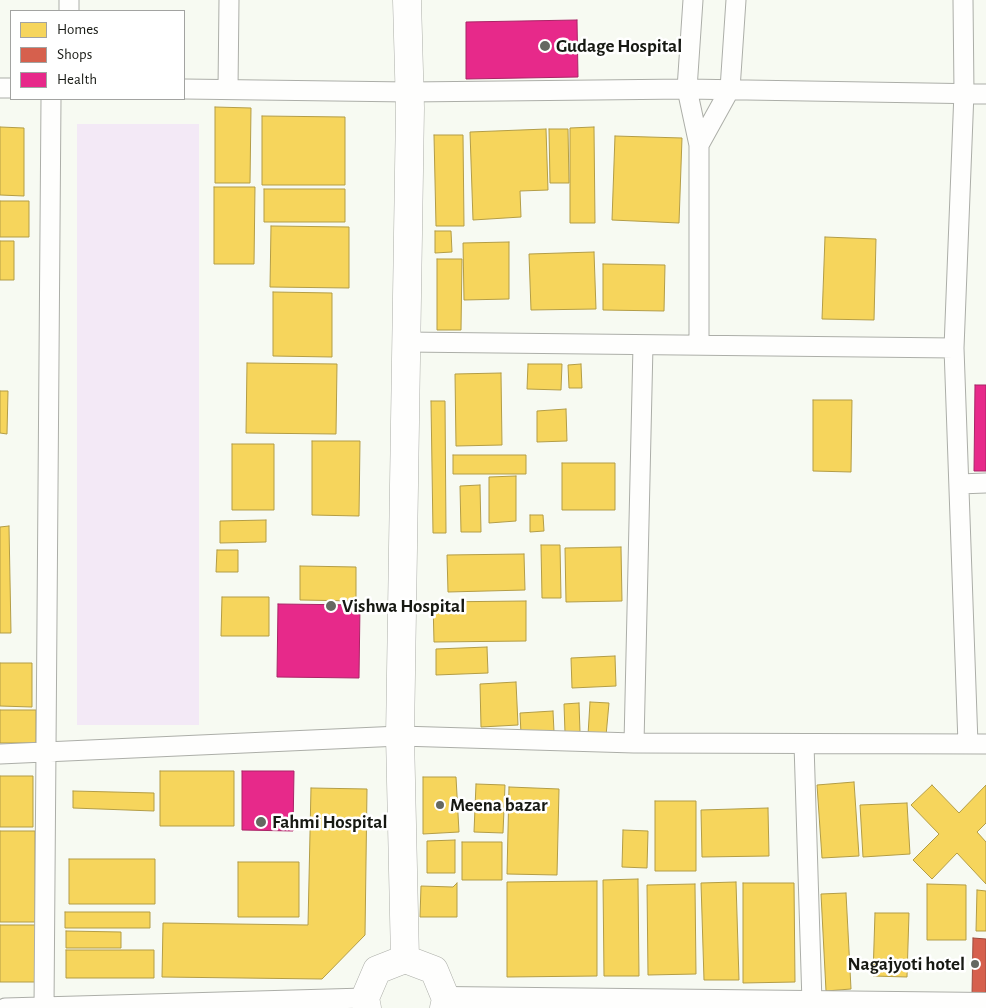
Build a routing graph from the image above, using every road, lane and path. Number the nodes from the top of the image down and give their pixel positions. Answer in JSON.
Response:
{"nodes":[{"id":1,"x":229,"y":0,"type":"edge"},
{"id":2,"x":407,"y":0,"type":"edge"},
{"id":3,"x":693,"y":0,"type":"edge"},
{"id":4,"x":736,"y":0,"type":"edge"},
{"id":5,"x":963,"y":0,"type":"edge"},
{"id":6,"x":185,"y":89,"type":"edge"},
{"id":7,"x":228,"y":89,"type":"junction"},
{"id":8,"x":687,"y":89,"type":"junction"},
{"id":9,"x":730,"y":89,"type":"junction"},
{"id":10,"x":409,"y":92,"type":"junction"},
{"id":11,"x":964,"y":92,"type":"junction"},
{"id":12,"x":986,"y":94,"type":"edge"},
{"id":13,"x":51,"y":100,"type":"edge"},
{"id":14,"x":699,"y":145,"type":"junction"},
{"id":15,"x":406,"y":342,"type":"junction"},
{"id":16,"x":643,"y":345,"type":"junction"},
{"id":17,"x":699,"y":345,"type":"junction"},
{"id":18,"x":954,"y":348,"type":"junction"},
{"id":19,"x":986,"y":483,"type":"edge"},
{"id":20,"x":959,"y":484,"type":"junction"},
{"id":21,"x":400,"y":736,"type":"junction"},
{"id":22,"x":634,"y":743,"type":"junction"},
{"id":23,"x":804,"y":744,"type":"junction"},
{"id":24,"x":977,"y":744,"type":"edge"},
{"id":25,"x":45,"y":753,"type":"junction"},
{"id":26,"x":0,"y":754,"type":"edge"},
{"id":27,"x":405,"y":959,"type":"junction"},
{"id":28,"x":366,"y":1003,"type":"edge"},
{"id":29,"x":812,"y":1003,"type":"junction"},
{"id":30,"x":445,"y":1004,"type":"edge"},
{"id":31,"x":986,"y":1005,"type":"edge"},
{"id":32,"x":44,"y":1007,"type":"edge"},
{"id":33,"x":5,"y":1008,"type":"edge"}],
"edges":[{"from":1,"to":7,"type":"street"},
{"from":2,"to":10,"type":"main road"},
{"from":3,"to":8,"type":"street"},
{"from":4,"to":9,"type":"street"},
{"from":5,"to":11,"type":"street"},
{"from":6,"to":7,"type":"street"},
{"from":7,"to":10,"type":"street"},
{"from":8,"to":9,"type":"street"},
{"from":8,"to":10,"type":"street"},
{"from":8,"to":14,"type":"street"},
{"from":9,"to":11,"type":"street"},
{"from":9,"to":14,"type":"street"},
{"from":10,"to":15,"type":"main road"},
{"from":11,"to":12,"type":"street"},
{"from":11,"to":18,"type":"street"},
{"from":13,"to":25,"type":"street"},
{"from":14,"to":17,"type":"street"},
{"from":15,"to":16,"type":"street"},
{"from":15,"to":21,"type":"main road"},
{"from":16,"to":17,"type":"street"},
{"from":16,"to":22,"type":"street"},
{"from":17,"to":18,"type":"street"},
{"from":18,"to":20,"type":"street"},
{"from":19,"to":20,"type":"street"},
{"from":20,"to":24,"type":"street"},
{"from":21,"to":22,"type":"street"},
{"from":21,"to":25,"type":"street"},
{"from":21,"to":27,"type":"main road"},
{"from":22,"to":23,"type":"street"},
{"from":23,"to":24,"type":"street"},
{"from":23,"to":29,"type":"street"},
{"from":25,"to":26,"type":"street"},
{"from":25,"to":32,"type":"street"},
{"from":27,"to":28,"type":"main road"},
{"from":27,"to":30,"type":"main road"},
{"from":28,"to":32,"type":"street"},
{"from":29,"to":30,"type":"street"},
{"from":29,"to":31,"type":"street"},
{"from":32,"to":33,"type":"street"}]}
